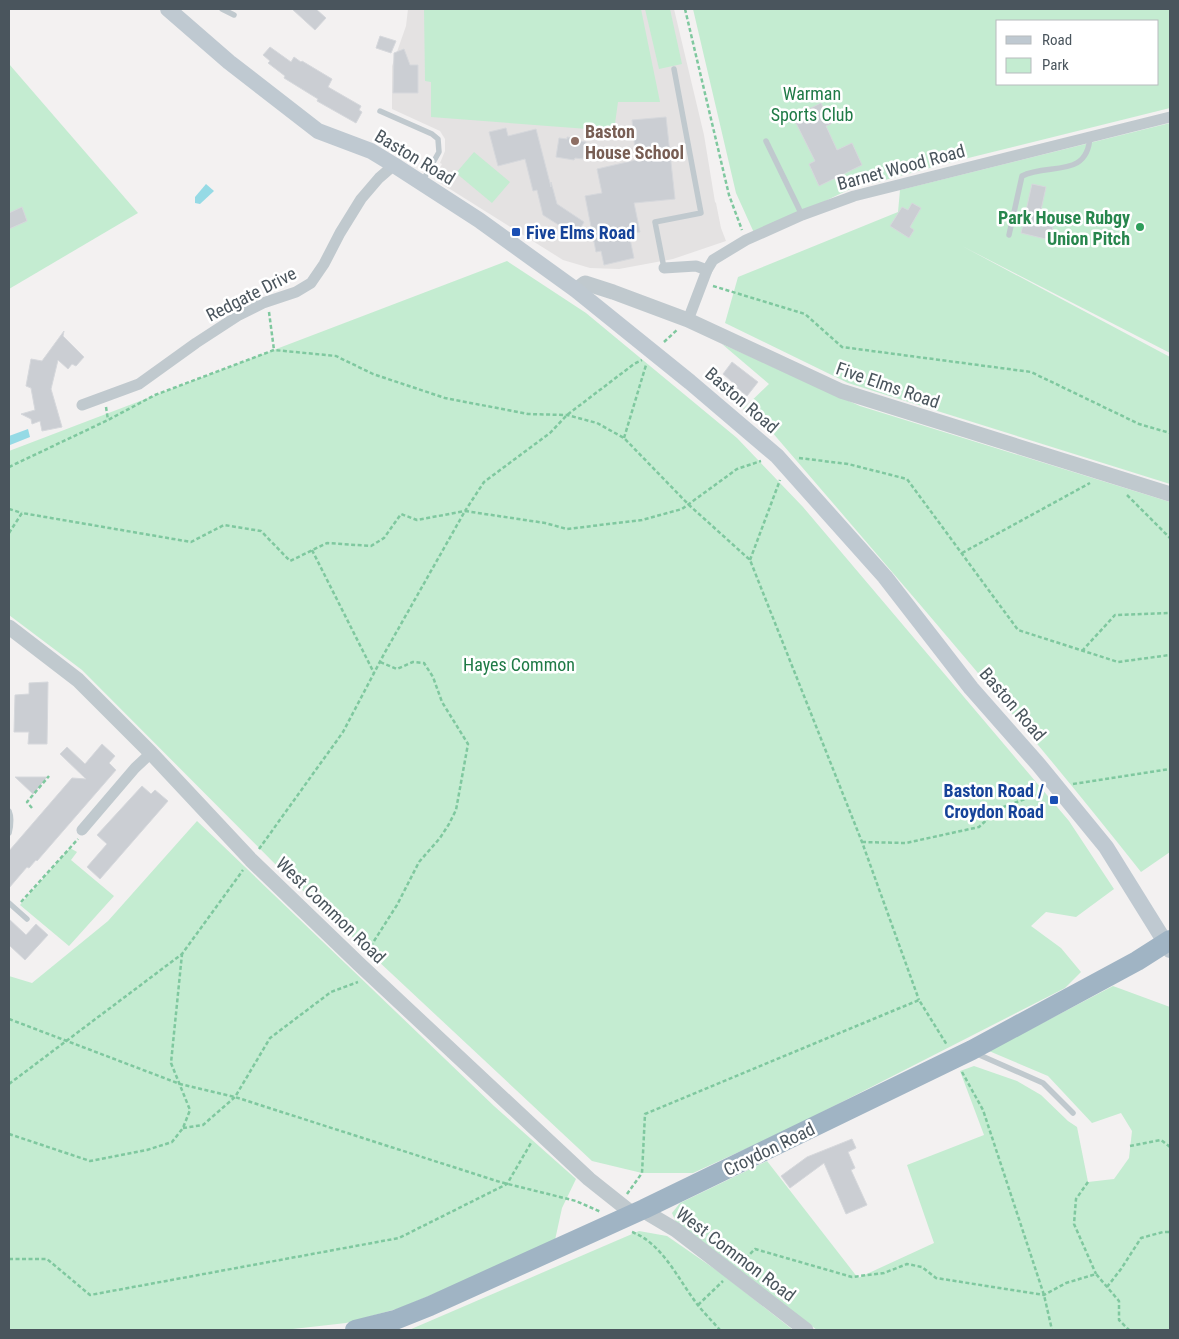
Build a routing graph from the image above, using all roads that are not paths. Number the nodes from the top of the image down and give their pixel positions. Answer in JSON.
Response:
{"nodes":[{"id":1,"x":222,"y":9,"type":"edge"},
{"id":2,"x":175,"y":13,"type":"edge"},
{"id":3,"x":234,"y":15,"type":"dead end"},
{"id":4,"x":674,"y":69,"type":"dead end"},
{"id":5,"x":380,"y":111,"type":"dead end"},
{"id":6,"x":1170,"y":117,"type":"edge"},
{"id":7,"x":1090,"y":136,"type":"junction"},
{"id":8,"x":766,"y":141,"type":"dead end"},
{"id":9,"x":394,"y":165,"type":"junction"},
{"id":10,"x":421,"y":184,"type":"junction"},
{"id":11,"x":802,"y":215,"type":"junction"},
{"id":12,"x":1009,"y":235,"type":"dead end"},
{"id":13,"x":664,"y":268,"type":"joint"},
{"id":14,"x":707,"y":270,"type":"junction"},
{"id":15,"x":576,"y":290,"type":"junction"},
{"id":16,"x":688,"y":320,"type":"junction"},
{"id":17,"x":82,"y":405,"type":"dead end"},
{"id":18,"x":1170,"y":494,"type":"edge"},
{"id":19,"x":9,"y":627,"type":"edge"},
{"id":20,"x":151,"y":753,"type":"junction"},
{"id":21,"x":9,"y":811,"type":"edge"},
{"id":22,"x":82,"y":830,"type":"road end"},
{"id":23,"x":9,"y":833,"type":"edge"},
{"id":24,"x":9,"y":903,"type":"edge"},
{"id":25,"x":27,"y":919,"type":"dead end"},
{"id":26,"x":1169,"y":944,"type":"edge"},
{"id":27,"x":963,"y":1054,"type":"junction"},
{"id":28,"x":1074,"y":1113,"type":"dead end"},
{"id":29,"x":630,"y":1212,"type":"junction"},
{"id":30,"x":355,"y":1330,"type":"edge"},
{"id":31,"x":806,"y":1330,"type":"edge"}],
"edges":[{"from":1,"to":3,"type":"lane"},
{"from":2,"to":9,"type":"main road","name":"Baston Road"},
{"from":4,"to":13,"type":"lane"},
{"from":5,"to":10,"type":"lane"},
{"from":6,"to":7,"type":"street","name":"Barnet Wood Road"},
{"from":7,"to":11,"type":"street","name":"Barnet Wood Road"},
{"from":7,"to":12,"type":"lane"},
{"from":8,"to":11,"type":"lane"},
{"from":9,"to":10,"type":"main road","name":"Baston Road"},
{"from":9,"to":17,"type":"street","name":"Redgate Drive"},
{"from":10,"to":15,"type":"main road","name":"Baston Road"},
{"from":11,"to":14,"type":"street","name":"Barnet Wood Road"},
{"from":13,"to":14,"type":"street"},
{"from":14,"to":16,"type":"street","name":"Barnet Wood Road"},
{"from":15,"to":16,"type":"street","name":"Five Elms Road"},
{"from":15,"to":26,"type":"main road","name":"Baston Road"},
{"from":16,"to":18,"type":"street","name":"Five Elms Road"},
{"from":19,"to":20,"type":"street","name":"West Common Road"},
{"from":20,"to":22,"type":"street"},
{"from":20,"to":29,"type":"street","name":"West Common Road"},
{"from":21,"to":23,"type":"lane"},
{"from":24,"to":25,"type":"lane"},
{"from":26,"to":27,"type":"highway","name":"Croydon Road"},
{"from":27,"to":28,"type":"lane"},
{"from":27,"to":29,"type":"highway","name":"Croydon Road"},
{"from":29,"to":30,"type":"highway","name":"Croydon Road"},
{"from":29,"to":31,"type":"street","name":"West Common Road"}]}
